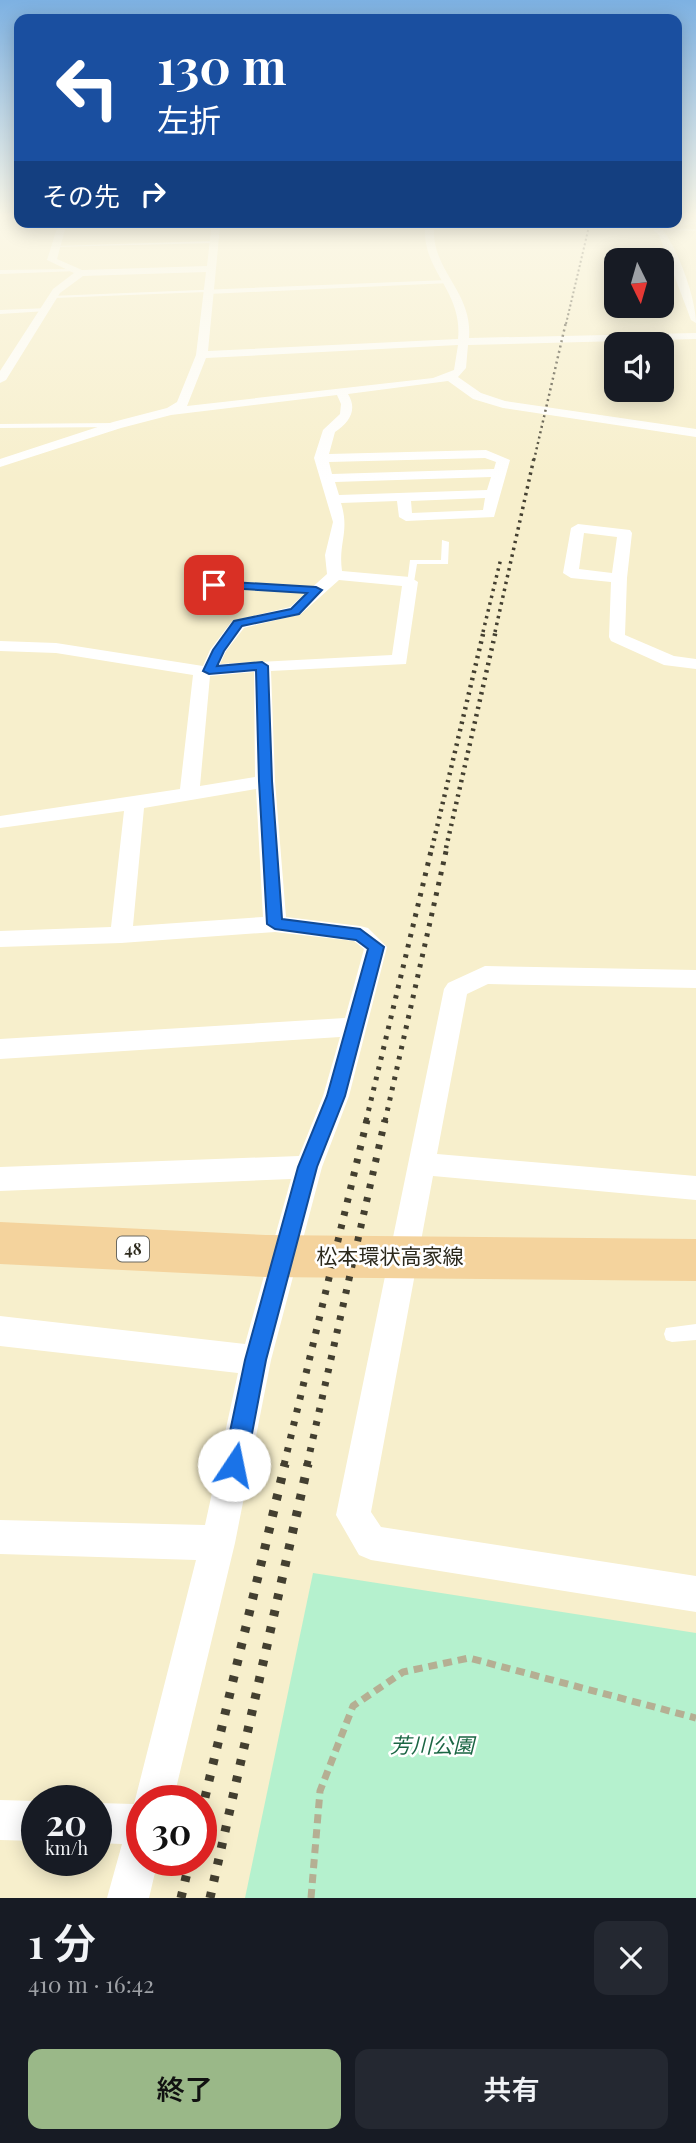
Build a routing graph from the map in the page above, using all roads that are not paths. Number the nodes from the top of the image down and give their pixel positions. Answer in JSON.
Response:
{"nodes":[{"id":1,"x":50,"y":303,"type":"edge"},
{"id":2,"x":207,"y":303,"type":"edge"},
{"id":3,"x":459,"y":303,"type":"edge"},
{"id":4,"x":691,"y":303,"type":"edge"},
{"id":5,"x":47,"y":309,"type":"junction"},
{"id":6,"x":0,"y":312,"type":"edge"},
{"id":7,"x":696,"y":320,"type":"edge"},
{"id":8,"x":696,"y":336,"type":"edge"},
{"id":9,"x":463,"y":344,"type":"junction"},
{"id":10,"x":202,"y":355,"type":"junction"},
{"id":11,"x":450,"y":377,"type":"junction"},
{"id":12,"x":0,"y":380,"type":"edge"},
{"id":13,"x":341,"y":392,"type":"junction"},
{"id":14,"x":171,"y":411,"type":"junction"},
{"id":15,"x":117,"y":425,"type":"junction"},
{"id":16,"x":0,"y":426,"type":"edge"},
{"id":17,"x":696,"y":433,"type":"edge"},
{"id":18,"x":321,"y":458,"type":"junction"},
{"id":19,"x":0,"y":463,"type":"edge"},
{"id":20,"x":499,"y":473,"type":"junction"},
{"id":21,"x":326,"y":478,"type":"junction"},
{"id":22,"x":335,"y":499,"type":"junction"},
{"id":23,"x":445,"y":542,"type":"dead end"},
{"id":24,"x":335,"y":575,"type":"junction"},
{"id":25,"x":619,"y":578,"type":"dead end"},
{"id":26,"x":410,"y":582,"type":"junction"},
{"id":27,"x":214,"y":585,"type":"dead end"},
{"id":28,"x":316,"y":590,"type":"junction"},
{"id":29,"x":0,"y":646,"type":"edge"},
{"id":30,"x":696,"y":664,"type":"edge"},
{"id":31,"x":262,"y":666,"type":"junction"},
{"id":32,"x":205,"y":671,"type":"junction"},
{"id":33,"x":265,"y":781,"type":"junction"},
{"id":34,"x":190,"y":794,"type":"junction"},
{"id":35,"x":135,"y":803,"type":"junction"},
{"id":36,"x":0,"y":822,"type":"edge"},
{"id":37,"x":275,"y":924,"type":"junction"},
{"id":38,"x":121,"y":935,"type":"junction"},
{"id":39,"x":0,"y":939,"type":"edge"},
{"id":40,"x":696,"y":979,"type":"edge"},
{"id":41,"x":355,"y":1027,"type":"junction"},
{"id":42,"x":0,"y":1049,"type":"edge"},
{"id":43,"x":422,"y":1164,"type":"junction"},
{"id":44,"x":308,"y":1167,"type":"junction"},
{"id":45,"x":0,"y":1179,"type":"edge"},
{"id":46,"x":696,"y":1188,"type":"edge"},
{"id":47,"x":0,"y":1243,"type":"edge"},
{"id":48,"x":696,"y":1261,"type":"edge"},
{"id":49,"x":0,"y":1331,"type":"edge"},
{"id":50,"x":696,"y":1332,"type":"edge"},
{"id":51,"x":672,"y":1334,"type":"dead end"},
{"id":52,"x":256,"y":1360,"type":"junction"},
{"id":53,"x":0,"y":1537,"type":"edge"},
{"id":54,"x":218,"y":1543,"type":"junction"},
{"id":55,"x":696,"y":1594,"type":"edge"},
{"id":56,"x":157,"y":1785,"type":"edge"},
{"id":57,"x":0,"y":1820,"type":"edge"},
{"id":58,"x":21,"y":1821,"type":"edge"},
{"id":59,"x":134,"y":1876,"type":"edge"},
{"id":60,"x":128,"y":1898,"type":"edge"}],
"edges":[{"from":1,"to":5,"type":"street"},
{"from":2,"to":10,"type":"street"},
{"from":3,"to":9,"type":"street"},
{"from":4,"to":7,"type":"street"},
{"from":5,"to":6,"type":"lane"},
{"from":5,"to":12,"type":"street"},
{"from":8,"to":9,"type":"street"},
{"from":9,"to":10,"type":"street"},
{"from":9,"to":11,"type":"street"},
{"from":10,"to":14,"type":"street"},
{"from":11,"to":13,"type":"street"},
{"from":11,"to":17,"type":"street"},
{"from":13,"to":14,"type":"street"},
{"from":13,"to":18,"type":"street"},
{"from":14,"to":15,"type":"street"},
{"from":15,"to":16,"type":"lane"},
{"from":15,"to":19,"type":"street"},
{"from":18,"to":20,"type":"street"},
{"from":18,"to":21,"type":"street"},
{"from":20,"to":21,"type":"street"},
{"from":20,"to":22,"type":"street"},
{"from":21,"to":22,"type":"street"},
{"from":22,"to":24,"type":"street"},
{"from":23,"to":26,"type":"lane"},
{"from":24,"to":26,"type":"street"},
{"from":24,"to":28,"type":"street"},
{"from":25,"to":30,"type":"street"},
{"from":26,"to":31,"type":"street"},
{"from":27,"to":28,"type":"lane"},
{"from":28,"to":32,"type":"street"},
{"from":29,"to":32,"type":"street"},
{"from":31,"to":32,"type":"street"},
{"from":31,"to":33,"type":"street"},
{"from":32,"to":34,"type":"street"},
{"from":33,"to":34,"type":"street"},
{"from":33,"to":37,"type":"street"},
{"from":34,"to":35,"type":"street"},
{"from":35,"to":36,"type":"street"},
{"from":35,"to":38,"type":"street"},
{"from":37,"to":38,"type":"street"},
{"from":37,"to":41,"type":"street"},
{"from":38,"to":39,"type":"street"},
{"from":40,"to":43,"type":"street"},
{"from":41,"to":42,"type":"street"},
{"from":41,"to":44,"type":"street"},
{"from":43,"to":46,"type":"street"},
{"from":43,"to":55,"type":"street"},
{"from":44,"to":45,"type":"street"},
{"from":44,"to":52,"type":"street"},
{"from":47,"to":48,"type":"main road","name":"松本環状高家線","number":"48"},
{"from":49,"to":52,"type":"street"},
{"from":50,"to":51,"type":"lane"},
{"from":52,"to":54,"type":"street"},
{"from":53,"to":54,"type":"street"},
{"from":54,"to":56,"type":"street"},
{"from":57,"to":58,"type":"street"},
{"from":59,"to":60,"type":"street"}]}
